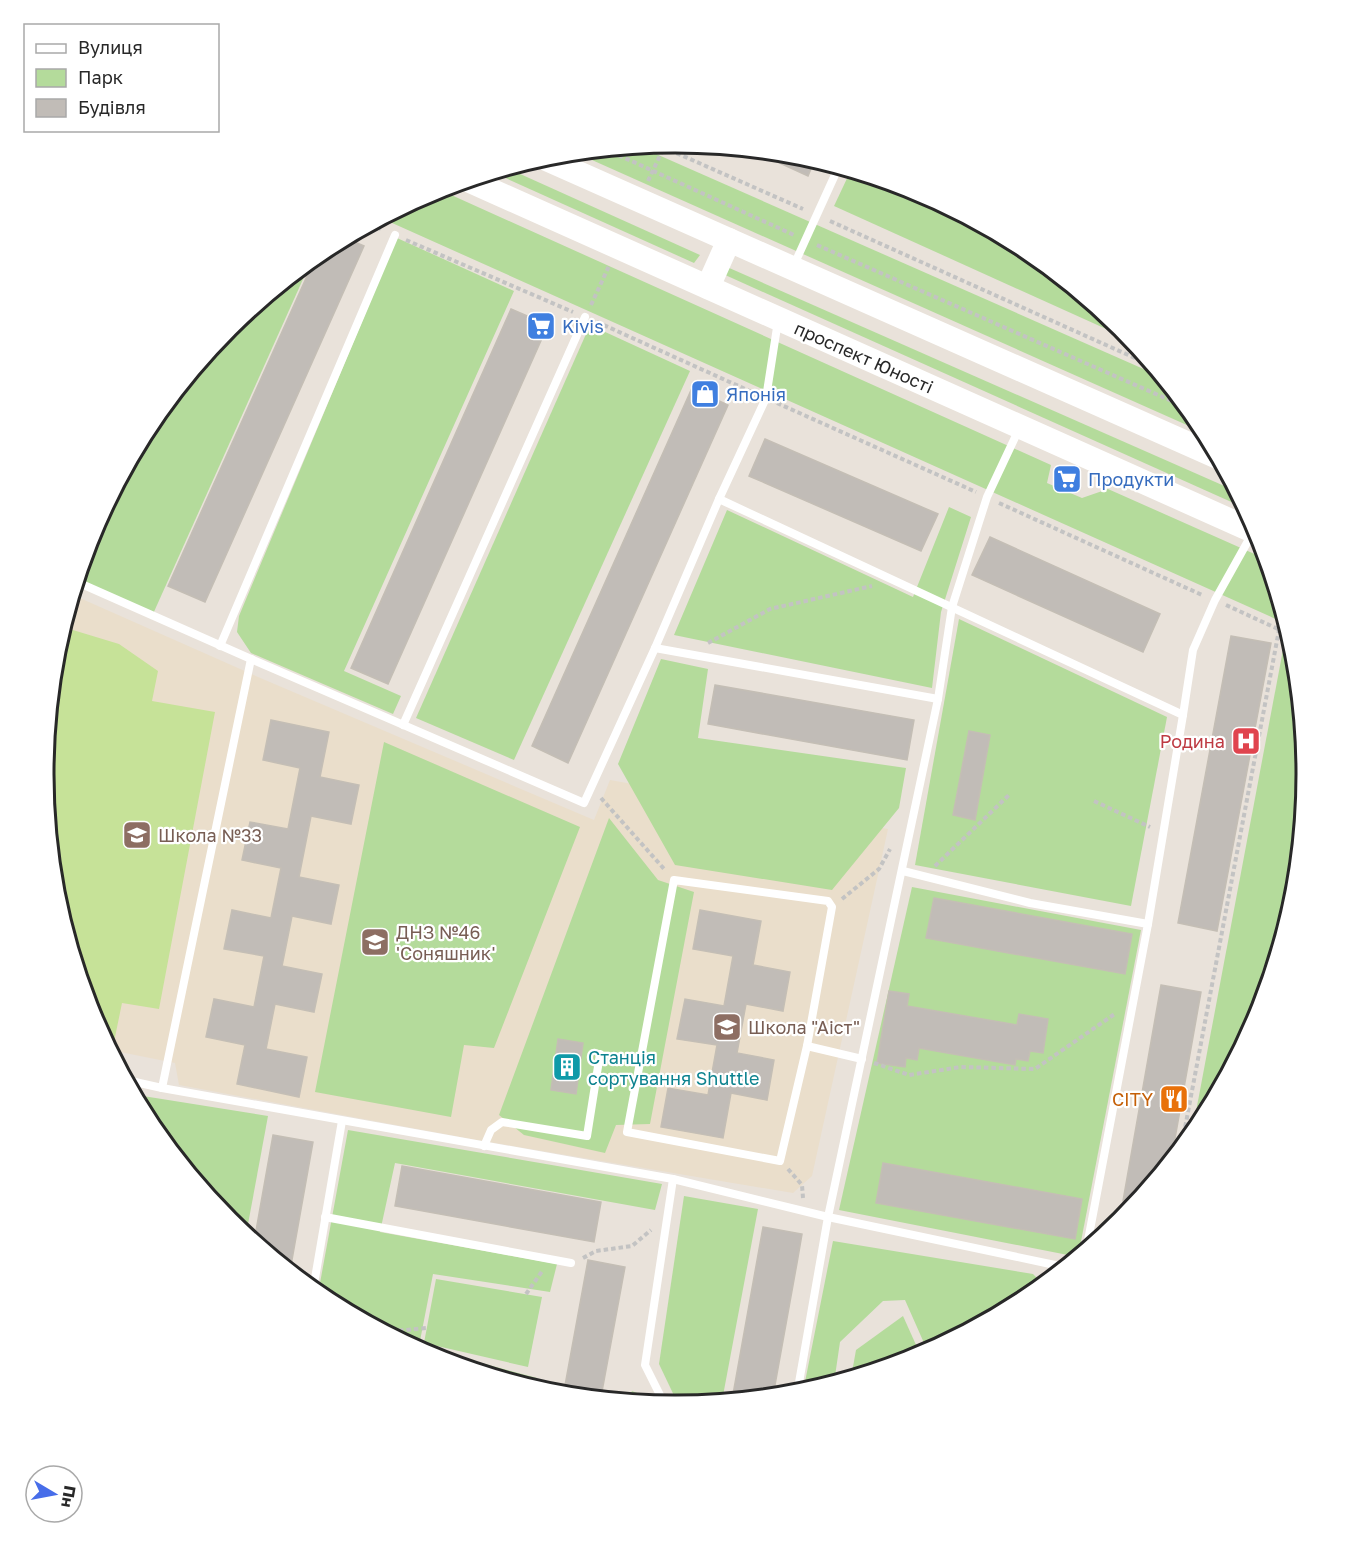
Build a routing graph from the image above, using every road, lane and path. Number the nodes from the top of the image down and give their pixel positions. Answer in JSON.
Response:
{"nodes":[{"id":1,"x":661,"y":153,"type":"edge"},
{"id":2,"x":678,"y":153,"type":"edge"},
{"id":3,"x":620,"y":155,"type":"edge"},
{"id":4,"x":557,"y":164,"type":"edge"},
{"id":5,"x":653,"y":170,"type":"junction"},
{"id":6,"x":835,"y":174,"type":"edge"},
{"id":7,"x":478,"y":184,"type":"edge"},
{"id":8,"x":646,"y":185,"type":"dead end"},
{"id":9,"x":817,"y":215,"type":"junction"},
{"id":10,"x":380,"y":228,"type":"edge"},
{"id":11,"x":395,"y":235,"type":"junction"},
{"id":12,"x":729,"y":240,"type":"junction"},
{"id":13,"x":806,"y":240,"type":"junction"},
{"id":14,"x":612,"y":259,"type":"dead end"},
{"id":15,"x":792,"y":268,"type":"junction"},
{"id":16,"x":708,"y":287,"type":"junction"},
{"id":17,"x":585,"y":316,"type":"junction"},
{"id":18,"x":779,"y":319,"type":"junction"},
{"id":19,"x":1139,"y":360,"type":"edge"},
{"id":20,"x":766,"y":398,"type":"junction"},
{"id":21,"x":1173,"y":401,"type":"edge"},
{"id":22,"x":1020,"y":427,"type":"junction"},
{"id":23,"x":1207,"y":452,"type":"edge"},
{"id":24,"x":987,"y":497,"type":"junction"},
{"id":25,"x":719,"y":499,"type":"junction"},
{"id":26,"x":1246,"y":528,"type":"edge"},
{"id":27,"x":1252,"y":541,"type":"edge"},
{"id":28,"x":896,"y":581,"type":"junction"},
{"id":29,"x":84,"y":585,"type":"edge"},
{"id":30,"x":1215,"y":600,"type":"junction"},
{"id":31,"x":952,"y":607,"type":"junction"},
{"id":32,"x":1279,"y":630,"type":"joint"},
{"id":33,"x":220,"y":645,"type":"junction"},
{"id":34,"x":655,"y":648,"type":"junction"},
{"id":35,"x":688,"y":654,"type":"junction"},
{"id":36,"x":251,"y":659,"type":"junction"},
{"id":37,"x":938,"y":699,"type":"junction"},
{"id":38,"x":1184,"y":715,"type":"junction"},
{"id":39,"x":403,"y":725,"type":"junction"},
{"id":40,"x":591,"y":789,"type":"junction"},
{"id":41,"x":1010,"y":795,"type":"dead end"},
{"id":42,"x":1094,"y":801,"type":"dead end"},
{"id":43,"x":1163,"y":834,"type":"junction"},
{"id":44,"x":895,"y":839,"type":"dead end"},
{"id":45,"x":903,"y":872,"type":"junction"},
{"id":46,"x":923,"y":877,"type":"junction"},
{"id":47,"x":674,"y":880,"type":"junction"},
{"id":48,"x":832,"y":907,"type":"junction"},
{"id":49,"x":1148,"y":924,"type":"junction"},
{"id":50,"x":1133,"y":1001,"type":"junction"},
{"id":51,"x":807,"y":1046,"type":"junction"},
{"id":52,"x":600,"y":1054,"type":"dead end"},
{"id":53,"x":862,"y":1059,"type":"junction"},
{"id":54,"x":135,"y":1082,"type":"edge"},
{"id":55,"x":162,"y":1088,"type":"junction"},
{"id":56,"x":342,"y":1121,"type":"junction"},
{"id":57,"x":1185,"y":1129,"type":"edge"},
{"id":58,"x":484,"y":1146,"type":"junction"},
{"id":59,"x":780,"y":1161,"type":"junction"},
{"id":60,"x":673,"y":1179,"type":"junction"},
{"id":61,"x":804,"y":1211,"type":"junction"},
{"id":62,"x":667,"y":1216,"type":"junction"},
{"id":63,"x":326,"y":1217,"type":"junction"},
{"id":64,"x":828,"y":1217,"type":"junction"},
{"id":65,"x":1088,"y":1238,"type":"edge"},
{"id":66,"x":551,"y":1259,"type":"junction"},
{"id":67,"x":571,"y":1263,"type":"joint"},
{"id":68,"x":1055,"y":1265,"type":"joint"},
{"id":69,"x":1049,"y":1271,"type":"edge"},
{"id":70,"x":315,"y":1280,"type":"edge"},
{"id":71,"x":526,"y":1294,"type":"dead end"},
{"id":72,"x":427,"y":1328,"type":"dead end"},
{"id":73,"x":400,"y":1331,"type":"edge"},
{"id":74,"x":799,"y":1384,"type":"edge"},
{"id":75,"x":660,"y":1395,"type":"edge"}],
"edges":[{"from":1,"to":5,"type":"path"},
{"from":2,"to":9,"type":"path"},
{"from":3,"to":5,"type":"path"},
{"from":4,"to":12,"type":"main road"},
{"from":5,"to":8,"type":"path"},
{"from":5,"to":13,"type":"path"},
{"from":6,"to":9,"type":"lane"},
{"from":7,"to":16,"type":"main road","name":"проспект Юності"},
{"from":9,"to":13,"type":"lane"},
{"from":9,"to":19,"type":"path"},
{"from":10,"to":11,"type":"path"},
{"from":11,"to":17,"type":"path"},
{"from":11,"to":33,"type":"lane"},
{"from":12,"to":15,"type":"main road"},
{"from":12,"to":16,"type":"main road"},
{"from":13,"to":15,"type":"lane"},
{"from":13,"to":21,"type":"path"},
{"from":14,"to":17,"type":"path"},
{"from":15,"to":23,"type":"main road"},
{"from":16,"to":18,"type":"main road","name":"проспект Юності"},
{"from":17,"to":20,"type":"path"},
{"from":17,"to":39,"type":"lane"},
{"from":18,"to":20,"type":"lane"},
{"from":18,"to":22,"type":"main road","name":"проспект Юності"},
{"from":20,"to":24,"type":"path"},
{"from":20,"to":25,"type":"lane"},
{"from":22,"to":24,"type":"lane"},
{"from":22,"to":26,"type":"main road","name":"проспект Юності"},
{"from":24,"to":30,"type":"path"},
{"from":24,"to":31,"type":"lane"},
{"from":25,"to":28,"type":"lane"},
{"from":25,"to":34,"type":"lane"},
{"from":27,"to":30,"type":"lane"},
{"from":28,"to":31,"type":"lane"},
{"from":28,"to":35,"type":"path"},
{"from":29,"to":33,"type":"lane"},
{"from":30,"to":32,"type":"path"},
{"from":30,"to":38,"type":"lane"},
{"from":31,"to":37,"type":"lane"},
{"from":31,"to":38,"type":"lane"},
{"from":32,"to":57,"type":"path"},
{"from":33,"to":36,"type":"lane"},
{"from":34,"to":35,"type":"lane"},
{"from":34,"to":40,"type":"lane"},
{"from":35,"to":37,"type":"lane"},
{"from":36,"to":39,"type":"lane"},
{"from":36,"to":55,"type":"lane"},
{"from":37,"to":45,"type":"lane"},
{"from":38,"to":43,"type":"lane"},
{"from":39,"to":40,"type":"lane"},
{"from":40,"to":47,"type":"path"},
{"from":41,"to":46,"type":"path"},
{"from":42,"to":43,"type":"path"},
{"from":43,"to":49,"type":"lane"},
{"from":44,"to":48,"type":"path"},
{"from":45,"to":46,"type":"lane"},
{"from":45,"to":53,"type":"lane"},
{"from":46,"to":49,"type":"lane"},
{"from":47,"to":48,"type":"lane"},
{"from":47,"to":59,"type":"lane"},
{"from":48,"to":51,"type":"lane"},
{"from":49,"to":50,"type":"lane"},
{"from":50,"to":53,"type":"path"},
{"from":50,"to":65,"type":"lane"},
{"from":51,"to":53,"type":"lane"},
{"from":51,"to":59,"type":"lane"},
{"from":52,"to":58,"type":"lane"},
{"from":53,"to":64,"type":"lane"},
{"from":54,"to":55,"type":"lane"},
{"from":55,"to":56,"type":"lane"},
{"from":56,"to":58,"type":"lane"},
{"from":56,"to":63,"type":"lane"},
{"from":58,"to":60,"type":"lane"},
{"from":59,"to":61,"type":"path"},
{"from":60,"to":61,"type":"lane"},
{"from":60,"to":62,"type":"lane"},
{"from":61,"to":64,"type":"lane"},
{"from":62,"to":67,"type":"path"},
{"from":62,"to":75,"type":"lane"},
{"from":63,"to":66,"type":"lane"},
{"from":63,"to":70,"type":"lane"},
{"from":64,"to":68,"type":"lane"},
{"from":64,"to":74,"type":"lane"},
{"from":66,"to":67,"type":"lane"},
{"from":66,"to":71,"type":"path"},
{"from":68,"to":69,"type":"path"},
{"from":72,"to":73,"type":"path"}]}
